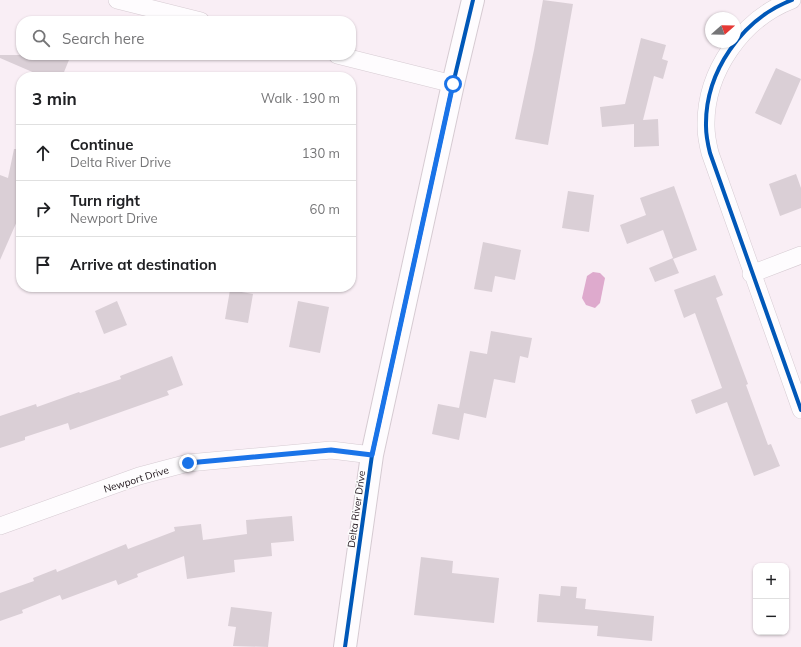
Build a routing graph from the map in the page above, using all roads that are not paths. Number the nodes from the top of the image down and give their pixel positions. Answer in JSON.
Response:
{"nodes":[{"id":1,"x":117,"y":0,"type":"edge"},
{"id":2,"x":473,"y":0,"type":"edge"},
{"id":3,"x":792,"y":0,"type":"edge"},
{"id":4,"x":181,"y":16,"type":"edge"},
{"id":5,"x":356,"y":60,"type":"edge"},
{"id":6,"x":453,"y":84,"type":"junction"},
{"id":7,"x":801,"y":255,"type":"edge"},
{"id":8,"x":751,"y":274,"type":"junction"},
{"id":9,"x":801,"y":410,"type":"edge"},
{"id":10,"x":372,"y":455,"type":"junction"},
{"id":11,"x":0,"y":526,"type":"edge"},
{"id":12,"x":345,"y":647,"type":"edge"}],
"edges":[{"from":1,"to":4,"type":"street"},
{"from":2,"to":6,"type":"street","name":"Delta River Drive"},
{"from":3,"to":8,"type":"street"},
{"from":5,"to":6,"type":"street"},
{"from":6,"to":10,"type":"street","name":"Delta River Drive"},
{"from":7,"to":8,"type":"street"},
{"from":8,"to":9,"type":"street"},
{"from":10,"to":11,"type":"street","name":"Newport Drive"},
{"from":10,"to":12,"type":"street","name":"Delta River Drive"}]}
